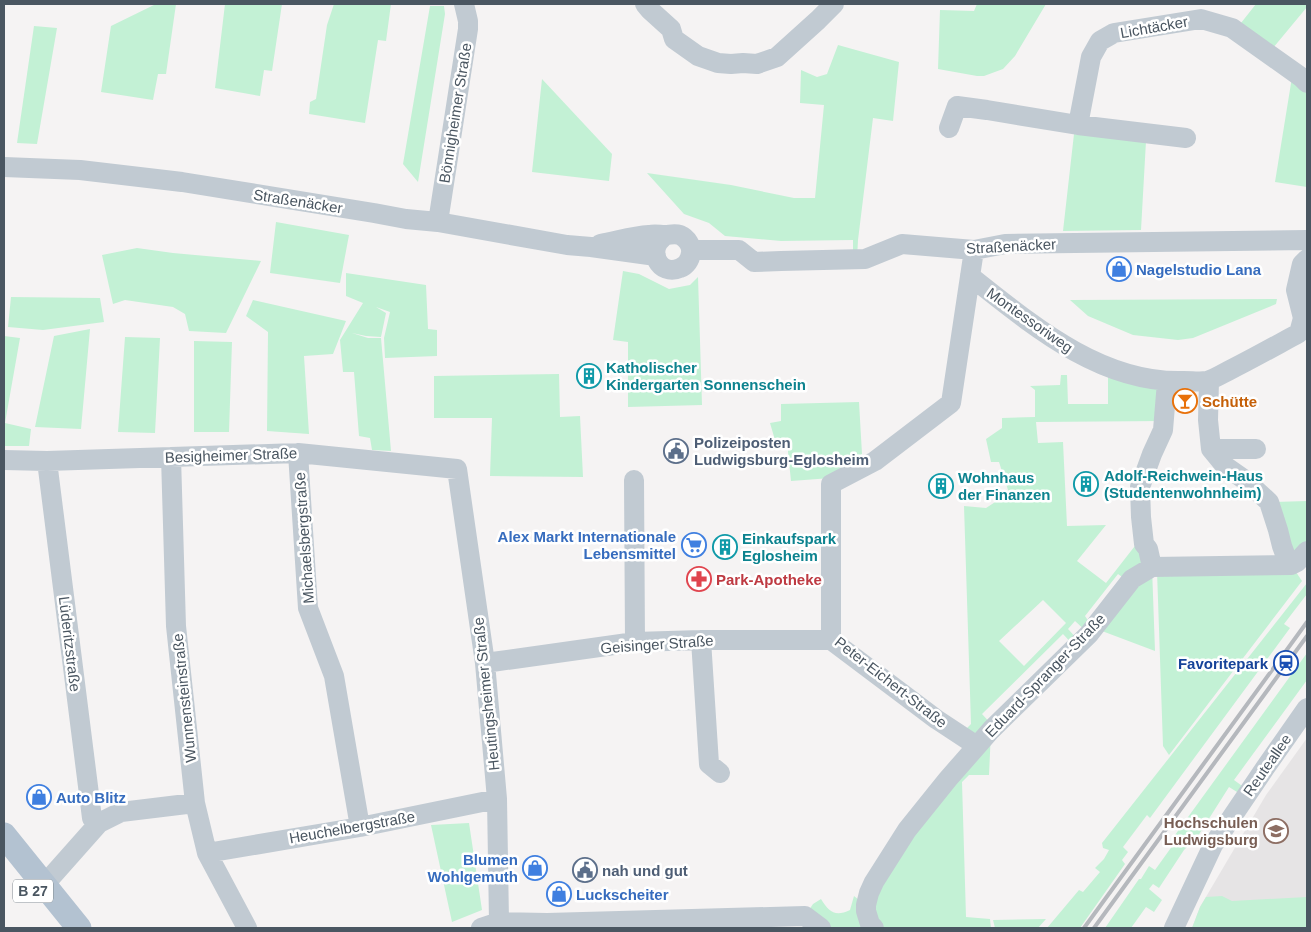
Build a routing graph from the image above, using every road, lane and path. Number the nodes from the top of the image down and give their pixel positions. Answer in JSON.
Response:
{"nodes":[{"id":1,"x":464,"y":4,"type":"edge"},
{"id":2,"x":645,"y":4,"type":"edge"},
{"id":3,"x":834,"y":4,"type":"edge"},
{"id":4,"x":1307,"y":84,"type":"edge"},
{"id":5,"x":1078,"y":125,"type":"junction"},
{"id":6,"x":949,"y":128,"type":"dead end"},
{"id":7,"x":1186,"y":138,"type":"dead end"},
{"id":8,"x":4,"y":167,"type":"edge"},
{"id":9,"x":438,"y":222,"type":"junction"},
{"id":10,"x":666,"y":235,"type":"junction"},
{"id":11,"x":1307,"y":239,"type":"edge"},
{"id":12,"x":591,"y":247,"type":"junction"},
{"id":13,"x":691,"y":250,"type":"junction"},
{"id":14,"x":974,"y":250,"type":"junction"},
{"id":15,"x":656,"y":256,"type":"junction"},
{"id":16,"x":1307,"y":259,"type":"edge"},
{"id":17,"x":970,"y":276,"type":"junction"},
{"id":18,"x":1209,"y":380,"type":"junction"},
{"id":19,"x":1167,"y":382,"type":"junction"},
{"id":20,"x":1211,"y":448,"type":"junction"},
{"id":21,"x":1256,"y":449,"type":"dead end"},
{"id":22,"x":298,"y":453,"type":"junction"},
{"id":23,"x":171,"y":457,"type":"junction"},
{"id":24,"x":4,"y":460,"type":"edge"},
{"id":25,"x":47,"y":462,"type":"junction"},
{"id":26,"x":457,"y":469,"type":"joint"},
{"id":27,"x":634,"y":480,"type":"dead end"},
{"id":28,"x":1307,"y":551,"type":"edge"},
{"id":29,"x":1289,"y":565,"type":"junction"},
{"id":30,"x":1152,"y":567,"type":"junction"},
{"id":31,"x":701,"y":640,"type":"junction"},
{"id":32,"x":831,"y":640,"type":"junction"},
{"id":33,"x":634,"y":642,"type":"junction"},
{"id":34,"x":485,"y":663,"type":"junction"},
{"id":35,"x":1307,"y":708,"type":"edge"},
{"id":36,"x":977,"y":746,"type":"junction"},
{"id":37,"x":720,"y":773,"type":"dead end"},
{"id":38,"x":498,"y":799,"type":"junction"},
{"id":39,"x":195,"y":803,"type":"junction"},
{"id":40,"x":99,"y":823,"type":"junction"},
{"id":41,"x":360,"y":827,"type":"junction"},
{"id":42,"x":4,"y":836,"type":"edge"},
{"id":43,"x":207,"y":853,"type":"junction"},
{"id":44,"x":4,"y":855,"type":"edge"},
{"id":45,"x":43,"y":883,"type":"junction"},
{"id":46,"x":490,"y":925,"type":"edge"},
{"id":47,"x":866,"y":927,"type":"edge"},
{"id":48,"x":60,"y":928,"type":"edge"},
{"id":49,"x":79,"y":928,"type":"edge"},
{"id":50,"x":247,"y":928,"type":"edge"},
{"id":51,"x":821,"y":928,"type":"edge"},
{"id":52,"x":1174,"y":928,"type":"edge"}],
"edges":[{"from":1,"to":9,"type":"street","name":"Bönnigheimer Straße"},
{"from":2,"to":3,"type":"street"},
{"from":4,"to":5,"type":"street","name":"Lichtäcker"},
{"from":5,"to":6,"type":"street"},
{"from":5,"to":7,"type":"street"},
{"from":8,"to":9,"type":"street","name":"Straßenäcker"},
{"from":9,"to":12,"type":"street","name":"Straßenäcker"},
{"from":10,"to":12,"type":"street","name":"Straßenäcker"},
{"from":10,"to":13,"type":"street","name":"Straßenäcker"},
{"from":10,"to":15,"type":"street"},
{"from":11,"to":14,"type":"street","name":"Straßenäcker"},
{"from":12,"to":15,"type":"street","name":"Straßenäcker"},
{"from":13,"to":14,"type":"street","name":"Straßenäcker"},
{"from":13,"to":15,"type":"street","name":"Straßenäcker"},
{"from":14,"to":17,"type":"street","name":"Peter-Eichert-Straße"},
{"from":16,"to":18,"type":"street","name":"Montessoriweg"},
{"from":17,"to":19,"type":"street","name":"Montessoriweg"},
{"from":17,"to":32,"type":"street","name":"Peter-Eichert-Straße"},
{"from":18,"to":19,"type":"street","name":"Montessoriweg"},
{"from":18,"to":20,"type":"street"},
{"from":19,"to":30,"type":"street"},
{"from":20,"to":21,"type":"street"},
{"from":20,"to":29,"type":"street"},
{"from":22,"to":23,"type":"street","name":"Besigheimer Straße"},
{"from":22,"to":26,"type":"street","name":"Besigheimer Straße"},
{"from":22,"to":41,"type":"street","name":"Michaelsbergstraße"},
{"from":23,"to":25,"type":"street","name":"Besigheimer Straße"},
{"from":23,"to":39,"type":"street","name":"Wunnensteinstraße"},
{"from":24,"to":25,"type":"street","name":"Besigheimer Straße"},
{"from":25,"to":40,"type":"street","name":"Lüderitzstraße"},
{"from":26,"to":34,"type":"street","name":"Heutingsheimer Straße"},
{"from":27,"to":33,"type":"street"},
{"from":28,"to":29,"type":"street"},
{"from":29,"to":30,"type":"street"},
{"from":30,"to":36,"type":"street","name":"Eduard-Spranger-Straße"},
{"from":31,"to":32,"type":"street","name":"Geisinger Straße"},
{"from":31,"to":33,"type":"street","name":"Geisinger Straße"},
{"from":31,"to":37,"type":"street"},
{"from":32,"to":36,"type":"street","name":"Peter-Eichert-Straße"},
{"from":33,"to":34,"type":"street","name":"Geisinger Straße"},
{"from":34,"to":38,"type":"street","name":"Heutingsheimer Straße"},
{"from":35,"to":52,"type":"street","name":"Reuteallee"},
{"from":36,"to":47,"type":"street","name":"Eduard-Spranger-Straße"},
{"from":38,"to":41,"type":"street","name":"Heuchelbergstraße"},
{"from":38,"to":46,"type":"street","name":"Heutingsheimer Straße"},
{"from":39,"to":40,"type":"street"},
{"from":39,"to":43,"type":"street","name":"Wunnensteinstraße"},
{"from":40,"to":45,"type":"street"},
{"from":41,"to":43,"type":"street","name":"Heuchelbergstraße"},
{"from":42,"to":45,"type":"main road","number":"B 27"},
{"from":43,"to":50,"type":"street","name":"Wunnensteinstraße"},
{"from":44,"to":48,"type":"main road","number":"B 27"},
{"from":45,"to":49,"type":"main road","number":"B 27"},
{"from":46,"to":51,"type":"street"}]}
